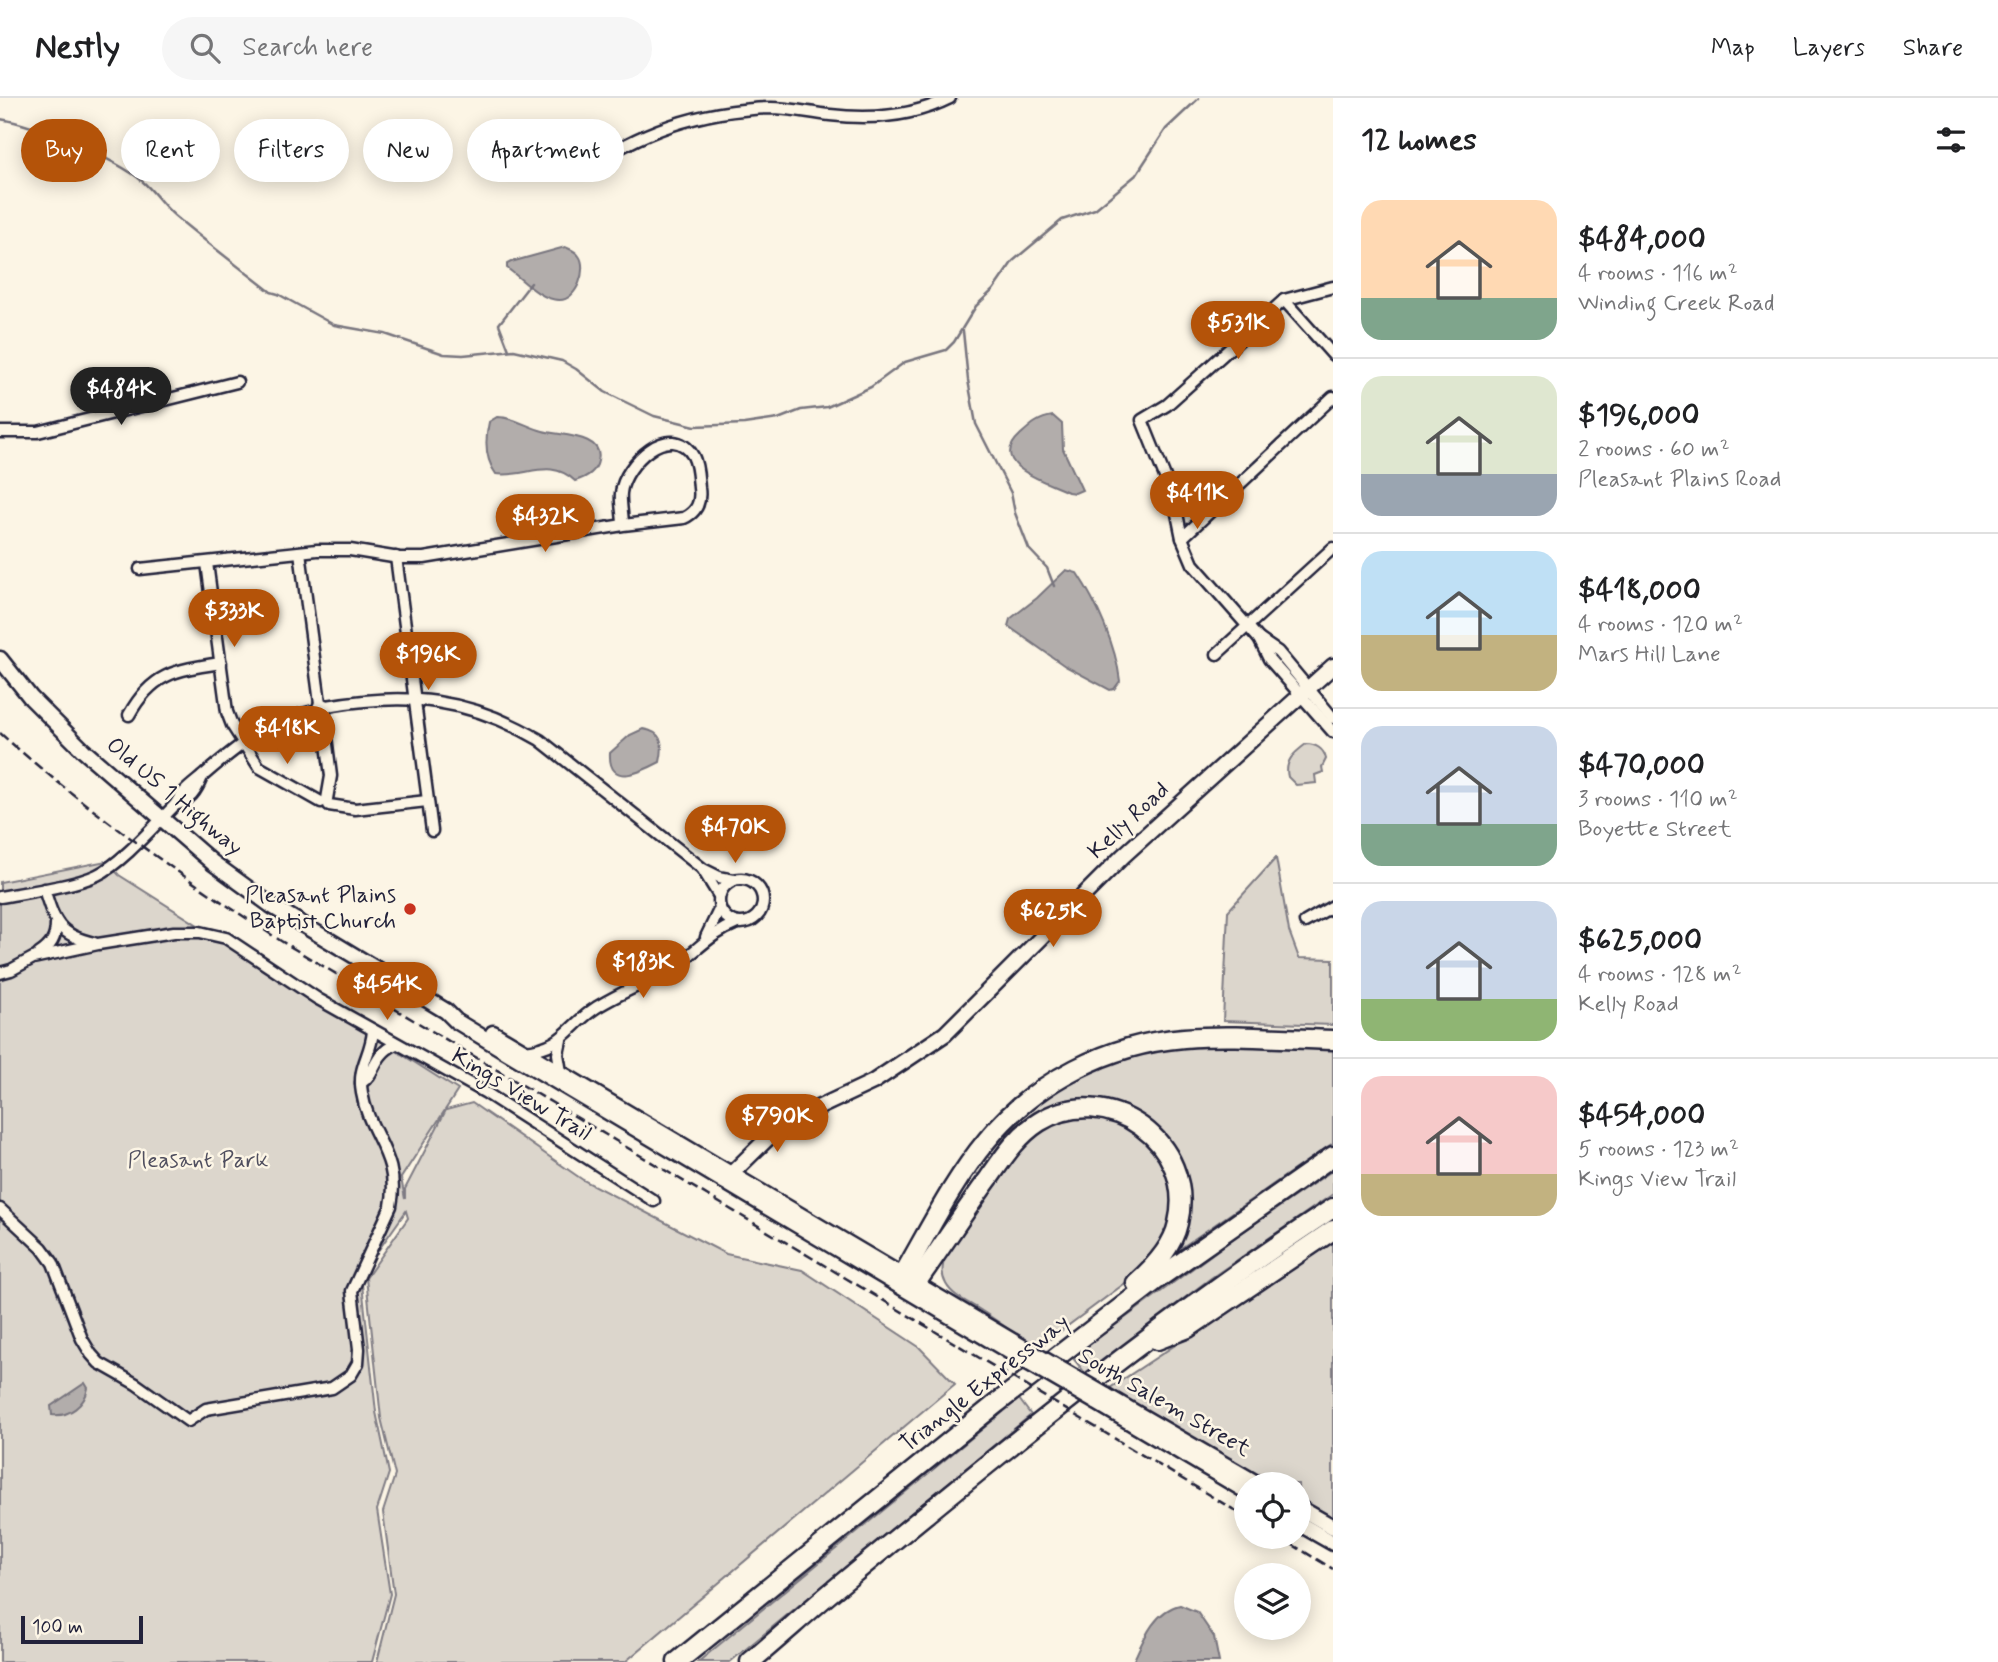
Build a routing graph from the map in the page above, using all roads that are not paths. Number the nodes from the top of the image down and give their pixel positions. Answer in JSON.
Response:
{"nodes":[{"id":1,"x":950,"y":98,"type":"edge"},
{"id":2,"x":624,"y":145,"type":"edge"},
{"id":3,"x":1333,"y":287,"type":"edge"},
{"id":4,"x":1284,"y":300,"type":"junction"},
{"id":5,"x":1333,"y":355,"type":"edge"},
{"id":6,"x":237,"y":382,"type":"dead end"},
{"id":7,"x":1333,"y":397,"type":"edge"},
{"id":8,"x":0,"y":432,"type":"edge"},
{"id":9,"x":624,"y":526,"type":"junction"},
{"id":10,"x":1182,"y":538,"type":"junction"},
{"id":11,"x":1333,"y":548,"type":"edge"},
{"id":12,"x":300,"y":552,"type":"junction"},
{"id":13,"x":396,"y":558,"type":"junction"},
{"id":14,"x":207,"y":563,"type":"junction"},
{"id":15,"x":140,"y":569,"type":"dead end"},
{"id":16,"x":1248,"y":626,"type":"junction"},
{"id":17,"x":1217,"y":654,"type":"dead end"},
{"id":18,"x":0,"y":659,"type":"edge"},
{"id":19,"x":221,"y":663,"type":"junction"},
{"id":20,"x":1333,"y":666,"type":"edge"},
{"id":21,"x":1305,"y":693,"type":"junction"},
{"id":22,"x":413,"y":700,"type":"junction"},
{"id":23,"x":322,"y":708,"type":"junction"},
{"id":24,"x":129,"y":715,"type":"dead end"},
{"id":25,"x":1333,"y":718,"type":"edge"},
{"id":26,"x":1333,"y":732,"type":"edge"},
{"id":27,"x":242,"y":742,"type":"junction"},
{"id":28,"x":427,"y":801,"type":"junction"},
{"id":29,"x":326,"y":802,"type":"junction"},
{"id":30,"x":162,"y":818,"type":"junction"},
{"id":31,"x":432,"y":831,"type":"dead end"},
{"id":32,"x":703,"y":869,"type":"junction"},
{"id":33,"x":734,"y":880,"type":"junction"},
{"id":34,"x":44,"y":889,"type":"junction"},
{"id":35,"x":719,"y":896,"type":"junction"},
{"id":36,"x":0,"y":897,"type":"edge"},
{"id":37,"x":1333,"y":906,"type":"edge"},
{"id":38,"x":720,"y":908,"type":"junction"},
{"id":39,"x":1305,"y":922,"type":"dead end"},
{"id":40,"x":737,"y":923,"type":"junction"},
{"id":41,"x":56,"y":924,"type":"junction"},
{"id":42,"x":704,"y":941,"type":"junction"},
{"id":43,"x":98,"y":944,"type":"junction"},
{"id":44,"x":33,"y":958,"type":"junction"},
{"id":45,"x":4,"y":972,"type":"edge"},
{"id":46,"x":0,"y":979,"type":"edge"},
{"id":47,"x":446,"y":1011,"type":"junction"},
{"id":48,"x":373,"y":1031,"type":"junction"},
{"id":49,"x":561,"y":1040,"type":"junction"},
{"id":50,"x":1333,"y":1040,"type":"edge"},
{"id":51,"x":396,"y":1044,"type":"junction"},
{"id":52,"x":525,"y":1051,"type":"junction"},
{"id":53,"x":561,"y":1072,"type":"junction"},
{"id":54,"x":362,"y":1083,"type":"junction"},
{"id":55,"x":1333,"y":1156,"type":"edge"},
{"id":56,"x":728,"y":1177,"type":"junction"},
{"id":57,"x":654,"y":1202,"type":"dead end"},
{"id":58,"x":1333,"y":1208,"type":"edge"},
{"id":59,"x":0,"y":1209,"type":"edge"},
{"id":60,"x":1333,"y":1230,"type":"edge"},
{"id":61,"x":907,"y":1284,"type":"junction"},
{"id":62,"x":1121,"y":1308,"type":"junction"},
{"id":63,"x":1134,"y":1349,"type":"junction"},
{"id":64,"x":1100,"y":1399,"type":"junction"},
{"id":65,"x":1236,"y":1472,"type":"edge"},
{"id":66,"x":1234,"y":1483,"type":"edge"},
{"id":67,"x":1311,"y":1514,"type":"edge"},
{"id":68,"x":1333,"y":1527,"type":"edge"},
{"id":69,"x":1311,"y":1530,"type":"edge"},
{"id":70,"x":1333,"y":1543,"type":"edge"},
{"id":71,"x":677,"y":1662,"type":"edge"},
{"id":72,"x":750,"y":1662,"type":"edge"}],
"edges":[{"from":1,"to":2,"type":"street"},
{"from":3,"to":4,"type":"street"},
{"from":4,"to":5,"type":"street"},
{"from":4,"to":10,"type":"street"},
{"from":6,"to":8,"type":"street"},
{"from":7,"to":10,"type":"street"},
{"from":9,"to":9,"type":"street"},
{"from":9,"to":13,"type":"street"},
{"from":10,"to":16,"type":"street"},
{"from":11,"to":16,"type":"street"},
{"from":12,"to":13,"type":"street"},
{"from":12,"to":14,"type":"street"},
{"from":12,"to":23,"type":"street"},
{"from":13,"to":22,"type":"street"},
{"from":14,"to":15,"type":"street"},
{"from":14,"to":19,"type":"street"},
{"from":16,"to":17,"type":"street"},
{"from":16,"to":21,"type":"street"},
{"from":18,"to":30,"type":"main road","name":"Old US 1 Highway"},
{"from":19,"to":24,"type":"street"},
{"from":19,"to":27,"type":"street"},
{"from":20,"to":21,"type":"main road","name":"Kelly Road"},
{"from":21,"to":25,"type":"street"},
{"from":21,"to":26,"type":"street"},
{"from":21,"to":56,"type":"main road","name":"Kelly Road"},
{"from":22,"to":23,"type":"street"},
{"from":22,"to":28,"type":"street"},
{"from":22,"to":32,"type":"street"},
{"from":23,"to":27,"type":"street"},
{"from":23,"to":29,"type":"street"},
{"from":27,"to":29,"type":"street"},
{"from":27,"to":30,"type":"street"},
{"from":28,"to":29,"type":"street"},
{"from":28,"to":31,"type":"street"},
{"from":30,"to":34,"type":"street"},
{"from":30,"to":47,"type":"main road","name":"Old US 1 Highway"},
{"from":32,"to":33,"type":"street"},
{"from":32,"to":35,"type":"street"},
{"from":33,"to":35,"type":"street"},
{"from":33,"to":40,"type":"street"},
{"from":34,"to":36,"type":"street"},
{"from":34,"to":41,"type":"street"},
{"from":35,"to":38,"type":"street"},
{"from":37,"to":39,"type":"street"},
{"from":38,"to":40,"type":"street"},
{"from":38,"to":42,"type":"street"},
{"from":40,"to":42,"type":"street"},
{"from":41,"to":43,"type":"street","name":"Kings View Trail"},
{"from":41,"to":44,"type":"street","name":"Kings View Trail"},
{"from":42,"to":49,"type":"street"},
{"from":43,"to":44,"type":"street","name":"Kings View Trail"},
{"from":43,"to":48,"type":"street","name":"Kings View Trail"},
{"from":44,"to":45,"type":"street","name":"Kings View Trail"},
{"from":45,"to":46,"type":"street","name":"Kings View Trail"},
{"from":47,"to":52,"type":"main road","name":"Old US 1 Highway"},
{"from":47,"to":56,"type":"main road","name":"Old US 1 Highway"},
{"from":48,"to":51,"type":"street","name":"Kings View Trail"},
{"from":48,"to":54,"type":"street"},
{"from":49,"to":52,"type":"street"},
{"from":49,"to":53,"type":"street"},
{"from":50,"to":61,"type":"highway"},
{"from":51,"to":54,"type":"street"},
{"from":51,"to":57,"type":"street","name":"Kings View Trail"},
{"from":52,"to":53,"type":"main road","name":"Old US 1 Highway"},
{"from":53,"to":56,"type":"main road","name":"Old US 1 Highway"},
{"from":54,"to":59,"type":"street"},
{"from":55,"to":62,"type":"highway","name":"Triangle Expressway"},
{"from":56,"to":61,"type":"main road","name":"Old US 1 Highway"},
{"from":58,"to":63,"type":"highway"},
{"from":60,"to":63,"type":"highway"},
{"from":61,"to":62,"type":"highway"},
{"from":61,"to":64,"type":"main road","name":"South Salem Street","bridge":true},
{"from":62,"to":71,"type":"highway","name":"Triangle Expressway"},
{"from":63,"to":72,"type":"highway"},
{"from":64,"to":65,"type":"main road","name":"South Salem Street"},
{"from":64,"to":66,"type":"main road","name":"South Salem Street"},
{"from":67,"to":68,"type":"main road"},
{"from":69,"to":70,"type":"main road"}]}
